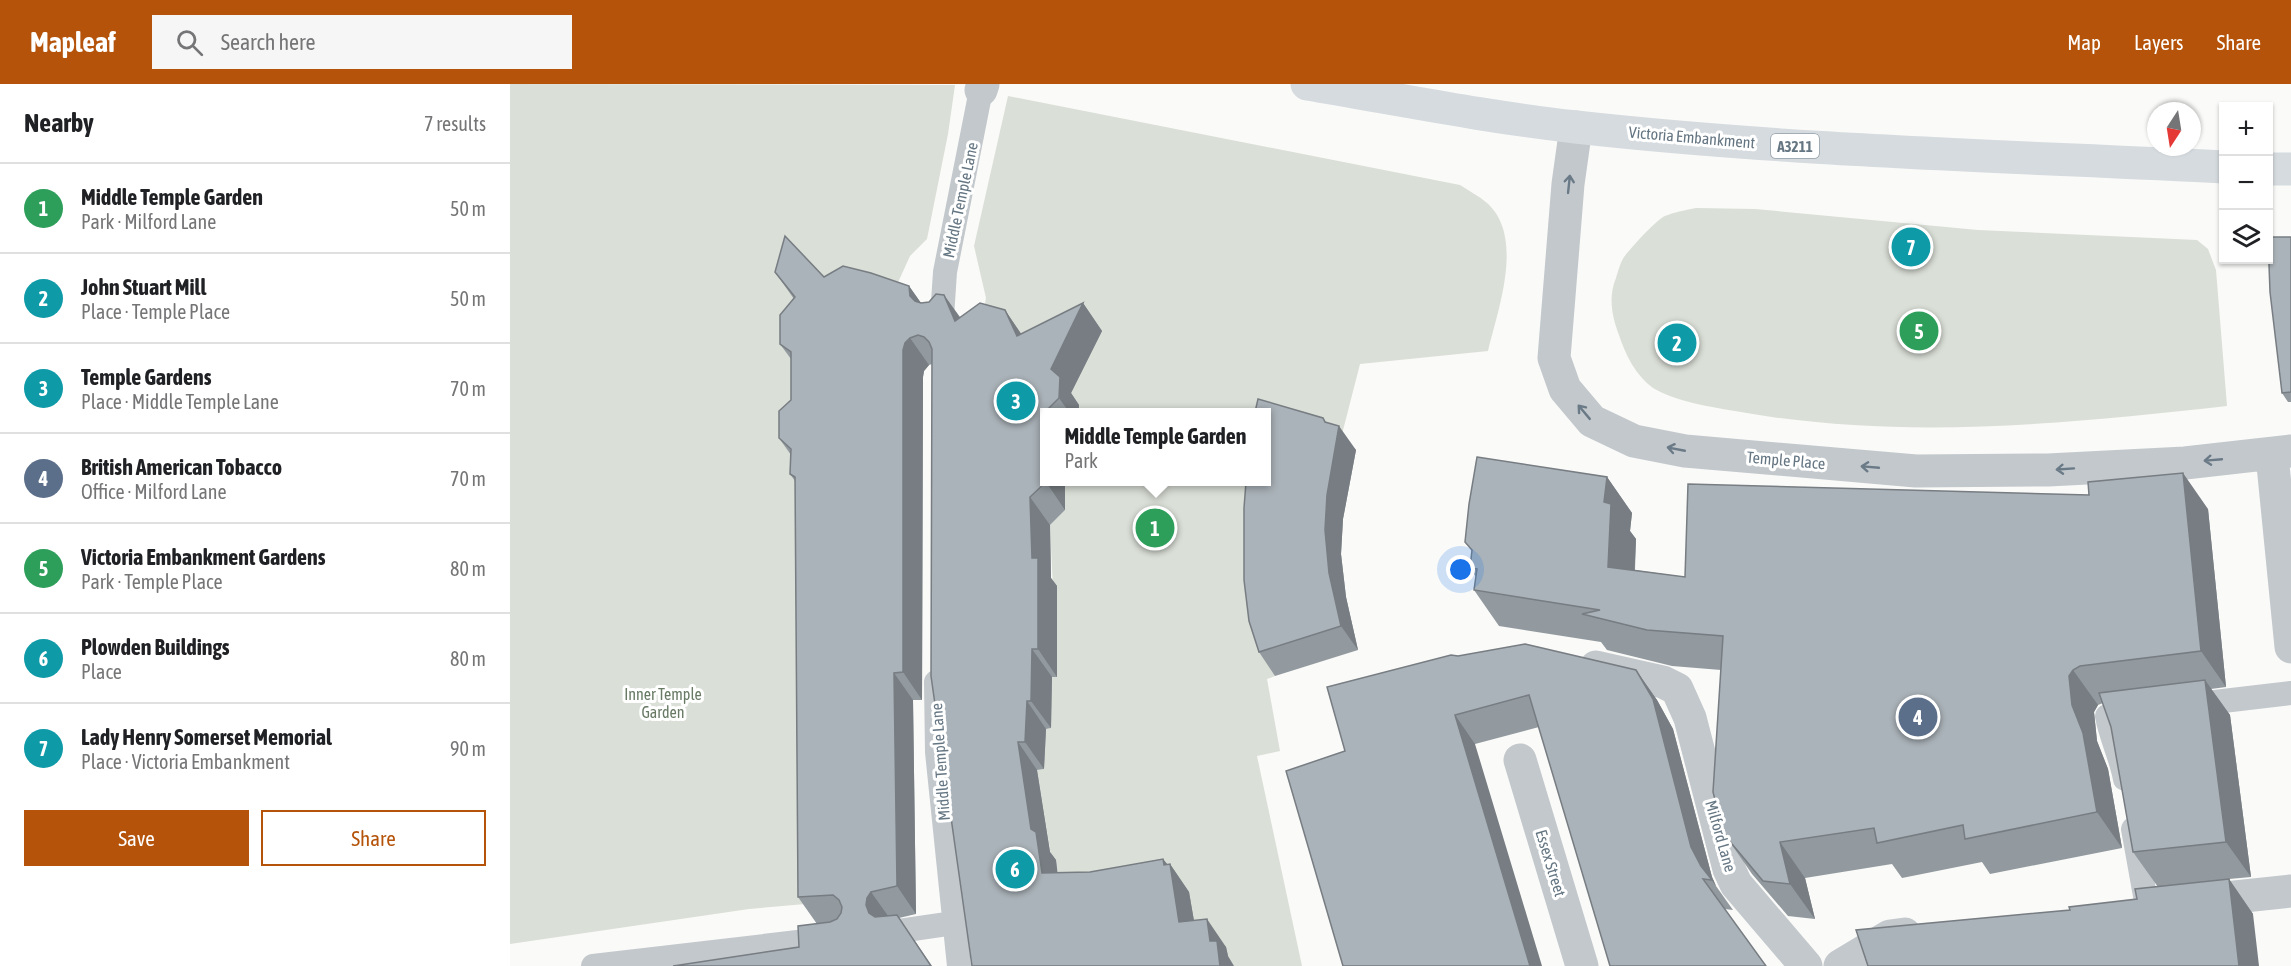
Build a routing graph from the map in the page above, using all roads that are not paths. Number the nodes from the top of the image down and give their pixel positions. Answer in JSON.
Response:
{"nodes":[{"id":1,"x":1307,"y":84,"type":"edge"},
{"id":2,"x":982,"y":87,"type":"edge"},
{"id":3,"x":1576,"y":127,"type":"junction"},
{"id":4,"x":2219,"y":167,"type":"edge"},
{"id":5,"x":2273,"y":169,"type":"edge"},
{"id":6,"x":2291,"y":169,"type":"edge"},
{"id":7,"x":942,"y":317,"type":"edge"},
{"id":8,"x":2281,"y":453,"type":"edge"},
{"id":9,"x":2291,"y":647,"type":"edge"},
{"id":10,"x":935,"y":657,"type":"edge"},
{"id":11,"x":1567,"y":660,"type":"edge"},
{"id":12,"x":2291,"y":693,"type":"edge"},
{"id":13,"x":1520,"y":760,"type":"dead end"},
{"id":14,"x":2291,"y":891,"type":"edge"},
{"id":15,"x":2132,"y":908,"type":"joint"},
{"id":16,"x":954,"y":923,"type":"junction"},
{"id":17,"x":899,"y":930,"type":"edge"},
{"id":18,"x":1935,"y":931,"type":"edge"},
{"id":19,"x":847,"y":936,"type":"edge"},
{"id":20,"x":593,"y":966,"type":"edge"},
{"id":21,"x":959,"y":966,"type":"edge"},
{"id":22,"x":1582,"y":966,"type":"edge"},
{"id":23,"x":1806,"y":966,"type":"edge"},
{"id":24,"x":1840,"y":966,"type":"edge"}],
"edges":[{"from":1,"to":3,"type":"main road","name":"Victoria Embankment","number":"A3211"},
{"from":2,"to":7,"type":"lane","name":"Middle Temple Lane"},
{"from":3,"to":4,"type":"main road","name":"Victoria Embankment","number":"A3211"},
{"from":8,"to":3,"type":"street","name":"Temple Place","one_way":true},
{"from":5,"to":6,"type":"main road"},
{"from":8,"to":9,"type":"street"},
{"from":10,"to":16,"type":"lane","name":"Middle Temple Lane"},
{"from":11,"to":23,"type":"street","name":"Milford Lane"},
{"from":12,"to":15,"type":"lane"},
{"from":13,"to":22,"type":"street","name":"Essex Street"},
{"from":14,"to":15,"type":"street"},
{"from":16,"to":17,"type":"lane"},
{"from":16,"to":21,"type":"lane","name":"Middle Temple Lane"},
{"from":18,"to":24,"type":"street"},
{"from":19,"to":20,"type":"lane"}]}
